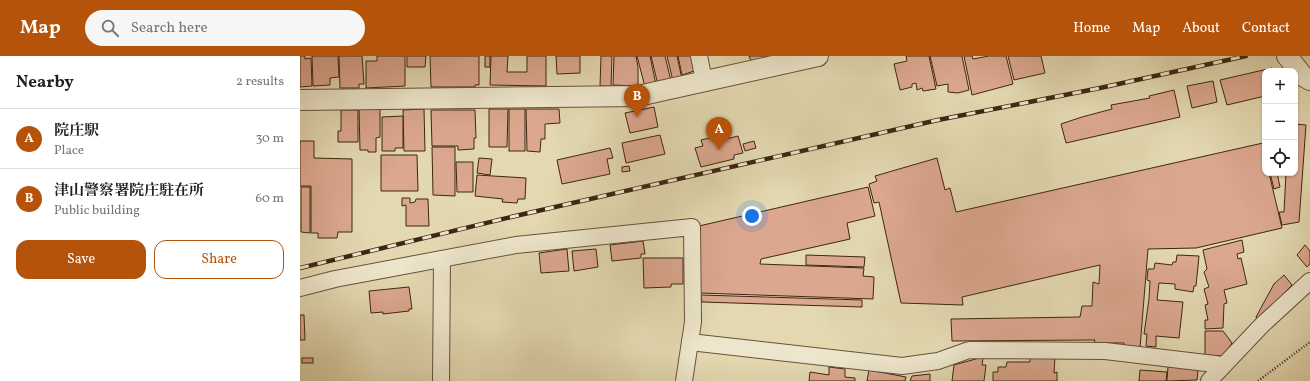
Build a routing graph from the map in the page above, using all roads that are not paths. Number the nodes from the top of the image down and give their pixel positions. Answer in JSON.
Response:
{"nodes":[{"id":1,"x":699,"y":56,"type":"edge"},
{"id":2,"x":818,"y":56,"type":"edge"},
{"id":3,"x":1287,"y":56,"type":"edge"},
{"id":4,"x":1310,"y":80,"type":"edge"},
{"id":5,"x":704,"y":81,"type":"junction"},
{"id":6,"x":300,"y":100,"type":"edge"},
{"id":7,"x":442,"y":259,"type":"junction"},
{"id":8,"x":1310,"y":281,"type":"edge"},
{"id":9,"x":300,"y":288,"type":"edge"},
{"id":10,"x":690,"y":342,"type":"junction"},
{"id":11,"x":1223,"y":365,"type":"junction"},
{"id":12,"x":441,"y":381,"type":"edge"},
{"id":13,"x":684,"y":381,"type":"edge"},
{"id":14,"x":1209,"y":381,"type":"edge"}],
"edges":[{"from":1,"to":5,"type":"street"},
{"from":2,"to":5,"type":"street"},
{"from":3,"to":4,"type":"street"},
{"from":5,"to":6,"type":"street"},
{"from":7,"to":9,"type":"street"},
{"from":7,"to":10,"type":"street"},
{"from":7,"to":12,"type":"street"},
{"from":8,"to":11,"type":"street"},
{"from":10,"to":11,"type":"street"},
{"from":10,"to":13,"type":"street"},
{"from":11,"to":14,"type":"street"}]}
